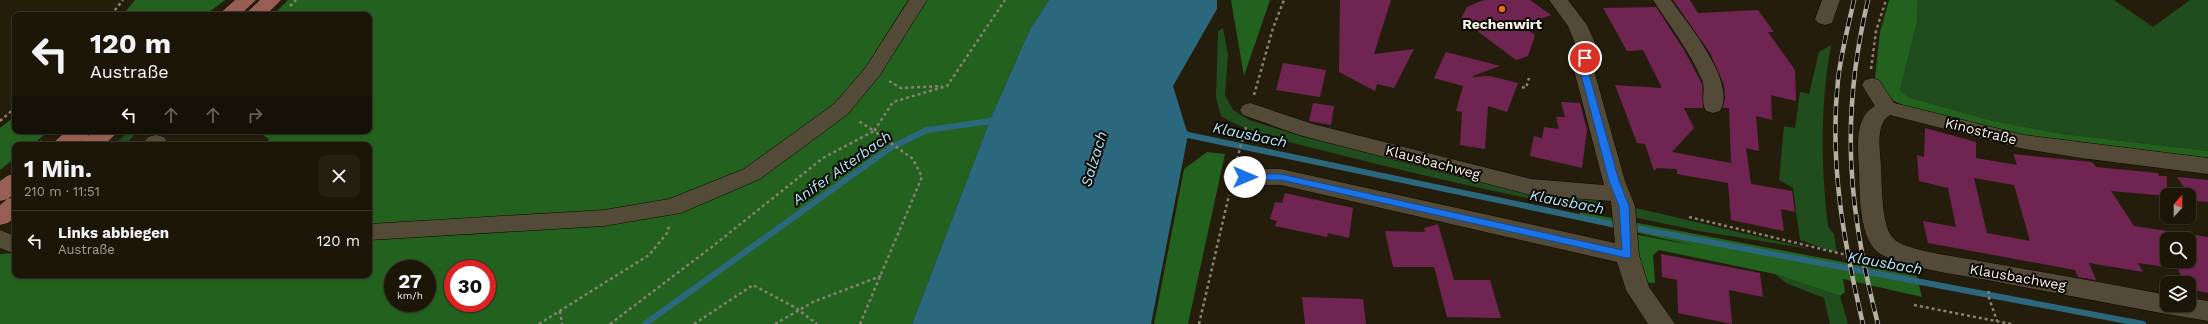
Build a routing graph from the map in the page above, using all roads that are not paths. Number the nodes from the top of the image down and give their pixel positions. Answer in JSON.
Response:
{"nodes":[{"id":1,"x":247,"y":0,"type":"edge"},
{"id":2,"x":272,"y":0,"type":"edge"},
{"id":3,"x":918,"y":0,"type":"edge"},
{"id":4,"x":1558,"y":0,"type":"edge"},
{"id":5,"x":1662,"y":0,"type":"edge"},
{"id":6,"x":1831,"y":0,"type":"edge"},
{"id":7,"x":232,"y":12,"type":"edge"},
{"id":8,"x":258,"y":12,"type":"edge"},
{"id":9,"x":1825,"y":19,"type":"dead end"},
{"id":10,"x":1872,"y":85,"type":"road end"},
{"id":11,"x":1713,"y":106,"type":"dead end"},
{"id":12,"x":1888,"y":108,"type":"junction"},
{"id":13,"x":1250,"y":110,"type":"road end"},
{"id":14,"x":76,"y":134,"type":"edge"},
{"id":15,"x":104,"y":134,"type":"edge"},
{"id":16,"x":66,"y":142,"type":"edge"},
{"id":17,"x":94,"y":142,"type":"edge"},
{"id":18,"x":2208,"y":166,"type":"edge"},
{"id":19,"x":1233,"y":177,"type":"road end"},
{"id":20,"x":12,"y":183,"type":"edge"},
{"id":21,"x":0,"y":193,"type":"edge"},
{"id":22,"x":1621,"y":200,"type":"junction"},
{"id":23,"x":12,"y":207,"type":"edge"},
{"id":24,"x":0,"y":217,"type":"edge"},
{"id":25,"x":372,"y":232,"type":"edge"},
{"id":26,"x":12,"y":234,"type":"edge"},
{"id":27,"x":0,"y":238,"type":"edge"},
{"id":28,"x":12,"y":244,"type":"edge"},
{"id":29,"x":1627,"y":251,"type":"junction"},
{"id":30,"x":2160,"y":304,"type":"edge"},
{"id":31,"x":2196,"y":310,"type":"edge"},
{"id":32,"x":2208,"y":312,"type":"edge"},
{"id":33,"x":1662,"y":324,"type":"edge"}],
"edges":[{"from":1,"to":7,"type":"main road"},
{"from":2,"to":8,"type":"main road"},
{"from":3,"to":25,"type":"street"},
{"from":4,"to":22,"type":"street"},
{"from":5,"to":11,"type":"street"},
{"from":6,"to":9,"type":"street"},
{"from":10,"to":12,"type":"street"},
{"from":12,"to":18,"type":"street","name":"Kinostraße"},
{"from":12,"to":30,"type":"street","name":"Klausbachweg"},
{"from":13,"to":22,"type":"street","name":"Klausbachweg"},
{"from":14,"to":16,"type":"main road"},
{"from":15,"to":17,"type":"main road"},
{"from":19,"to":29,"type":"street"},
{"from":20,"to":21,"type":"main road"},
{"from":22,"to":29,"type":"street"},
{"from":23,"to":24,"type":"main road"},
{"from":26,"to":27,"type":"street"},
{"from":27,"to":28,"type":"street"},
{"from":29,"to":33,"type":"street"},
{"from":31,"to":32,"type":"street","name":"Klausbachweg"}]}
